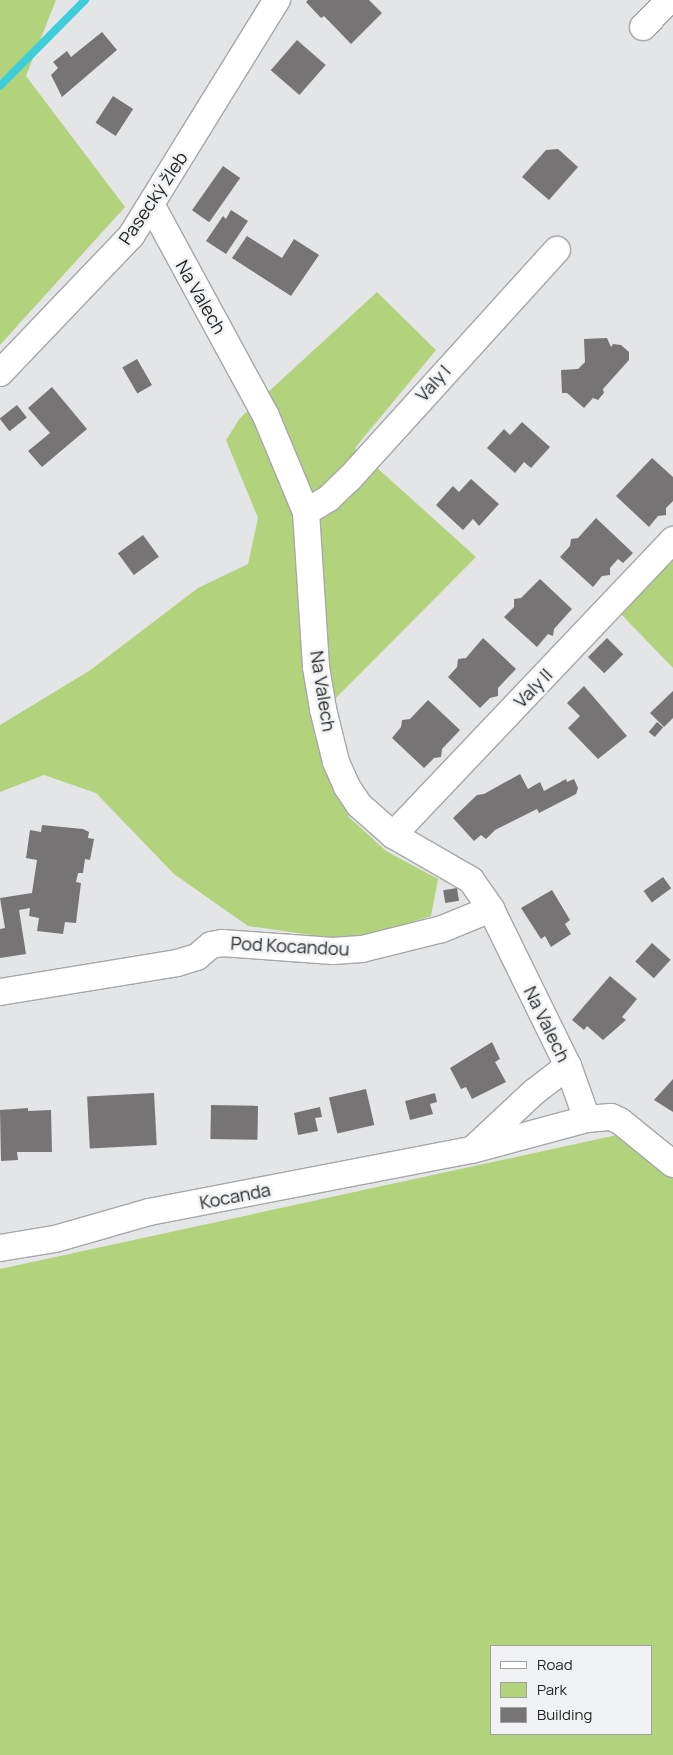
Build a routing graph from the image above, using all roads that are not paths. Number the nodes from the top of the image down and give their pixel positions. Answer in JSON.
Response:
{"nodes":[{"id":1,"x":277,"y":0,"type":"edge"},
{"id":2,"x":669,"y":0,"type":"edge"},
{"id":3,"x":643,"y":27,"type":"dead end"},
{"id":4,"x":152,"y":206,"type":"junction"},
{"id":5,"x":556,"y":250,"type":"dead end"},
{"id":6,"x":0,"y":373,"type":"edge"},
{"id":7,"x":306,"y":512,"type":"junction"},
{"id":8,"x":673,"y":540,"type":"edge"},
{"id":9,"x":392,"y":835,"type":"junction"},
{"id":10,"x":491,"y":909,"type":"junction"},
{"id":11,"x":0,"y":992,"type":"edge"},
{"id":12,"x":568,"y":1066,"type":"junction"},
{"id":13,"x":587,"y":1119,"type":"junction"},
{"id":14,"x":472,"y":1150,"type":"junction"},
{"id":15,"x":673,"y":1164,"type":"edge"},
{"id":16,"x":0,"y":1248,"type":"edge"}],
"edges":[{"from":1,"to":4,"type":"street","name":"Pasecký žleb"},
{"from":2,"to":3,"type":"street"},
{"from":4,"to":6,"type":"street","name":"Pasecký žleb"},
{"from":4,"to":7,"type":"street","name":"Na Valech"},
{"from":5,"to":7,"type":"street","name":"Valy I"},
{"from":7,"to":9,"type":"street","name":"Na Valech"},
{"from":8,"to":9,"type":"street","name":"Valy II"},
{"from":9,"to":10,"type":"street","name":"Na Valech"},
{"from":10,"to":11,"type":"street","name":"Pod Kocandou"},
{"from":10,"to":12,"type":"street","name":"Na Valech"},
{"from":12,"to":13,"type":"street","name":"Na Valech"},
{"from":12,"to":14,"type":"street"},
{"from":13,"to":14,"type":"street","name":"Kocanda"},
{"from":13,"to":15,"type":"street","name":"Kocanda"},
{"from":14,"to":16,"type":"street","name":"Kocanda"}]}
